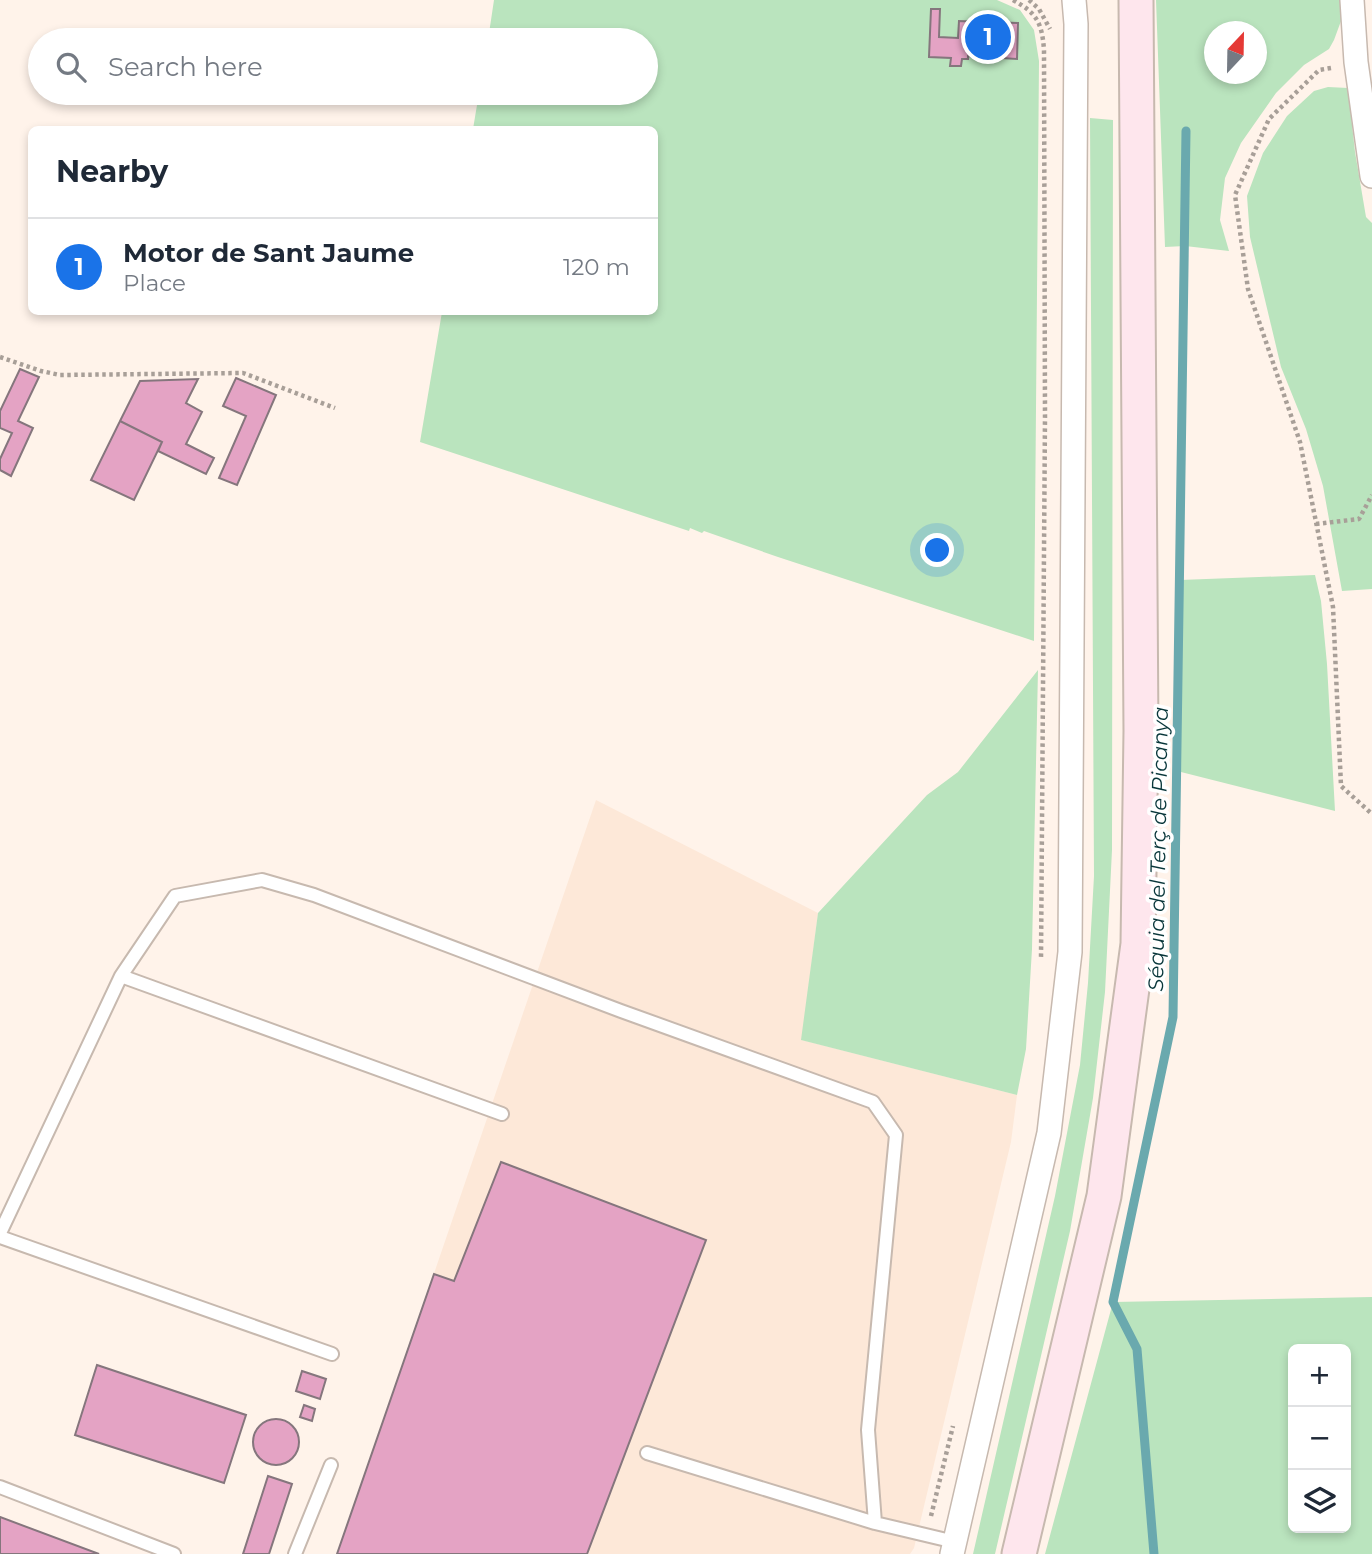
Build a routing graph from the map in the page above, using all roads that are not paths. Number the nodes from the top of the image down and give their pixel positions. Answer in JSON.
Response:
{"nodes":[{"id":1,"x":1074,"y":0,"type":"edge"},
{"id":2,"x":1136,"y":0,"type":"edge"},
{"id":3,"x":1352,"y":0,"type":"edge"},
{"id":4,"x":1372,"y":176,"type":"edge"},
{"id":5,"x":121,"y":976,"type":"junction"},
{"id":6,"x":502,"y":1114,"type":"dead end"},
{"id":7,"x":0,"y":1235,"type":"edge"},
{"id":8,"x":332,"y":1354,"type":"dead end"},
{"id":9,"x":647,"y":1453,"type":"dead end"},
{"id":10,"x":331,"y":1465,"type":"dead end"},
{"id":11,"x":0,"y":1487,"type":"edge"},
{"id":12,"x":875,"y":1523,"type":"junction"},
{"id":13,"x":954,"y":1548,"type":"edge"},
{"id":14,"x":174,"y":1554,"type":"edge"},
{"id":15,"x":295,"y":1554,"type":"edge"},
{"id":16,"x":1020,"y":1554,"type":"edge"}],
"edges":[{"from":1,"to":13,"type":"street"},
{"from":2,"to":16,"type":"main road"},
{"from":3,"to":4,"type":"street"},
{"from":5,"to":6,"type":"lane"},
{"from":5,"to":7,"type":"lane"},
{"from":5,"to":12,"type":"lane"},
{"from":7,"to":8,"type":"lane"},
{"from":9,"to":12,"type":"lane"},
{"from":10,"to":15,"type":"lane"},
{"from":11,"to":14,"type":"lane"},
{"from":12,"to":13,"type":"lane"}]}
